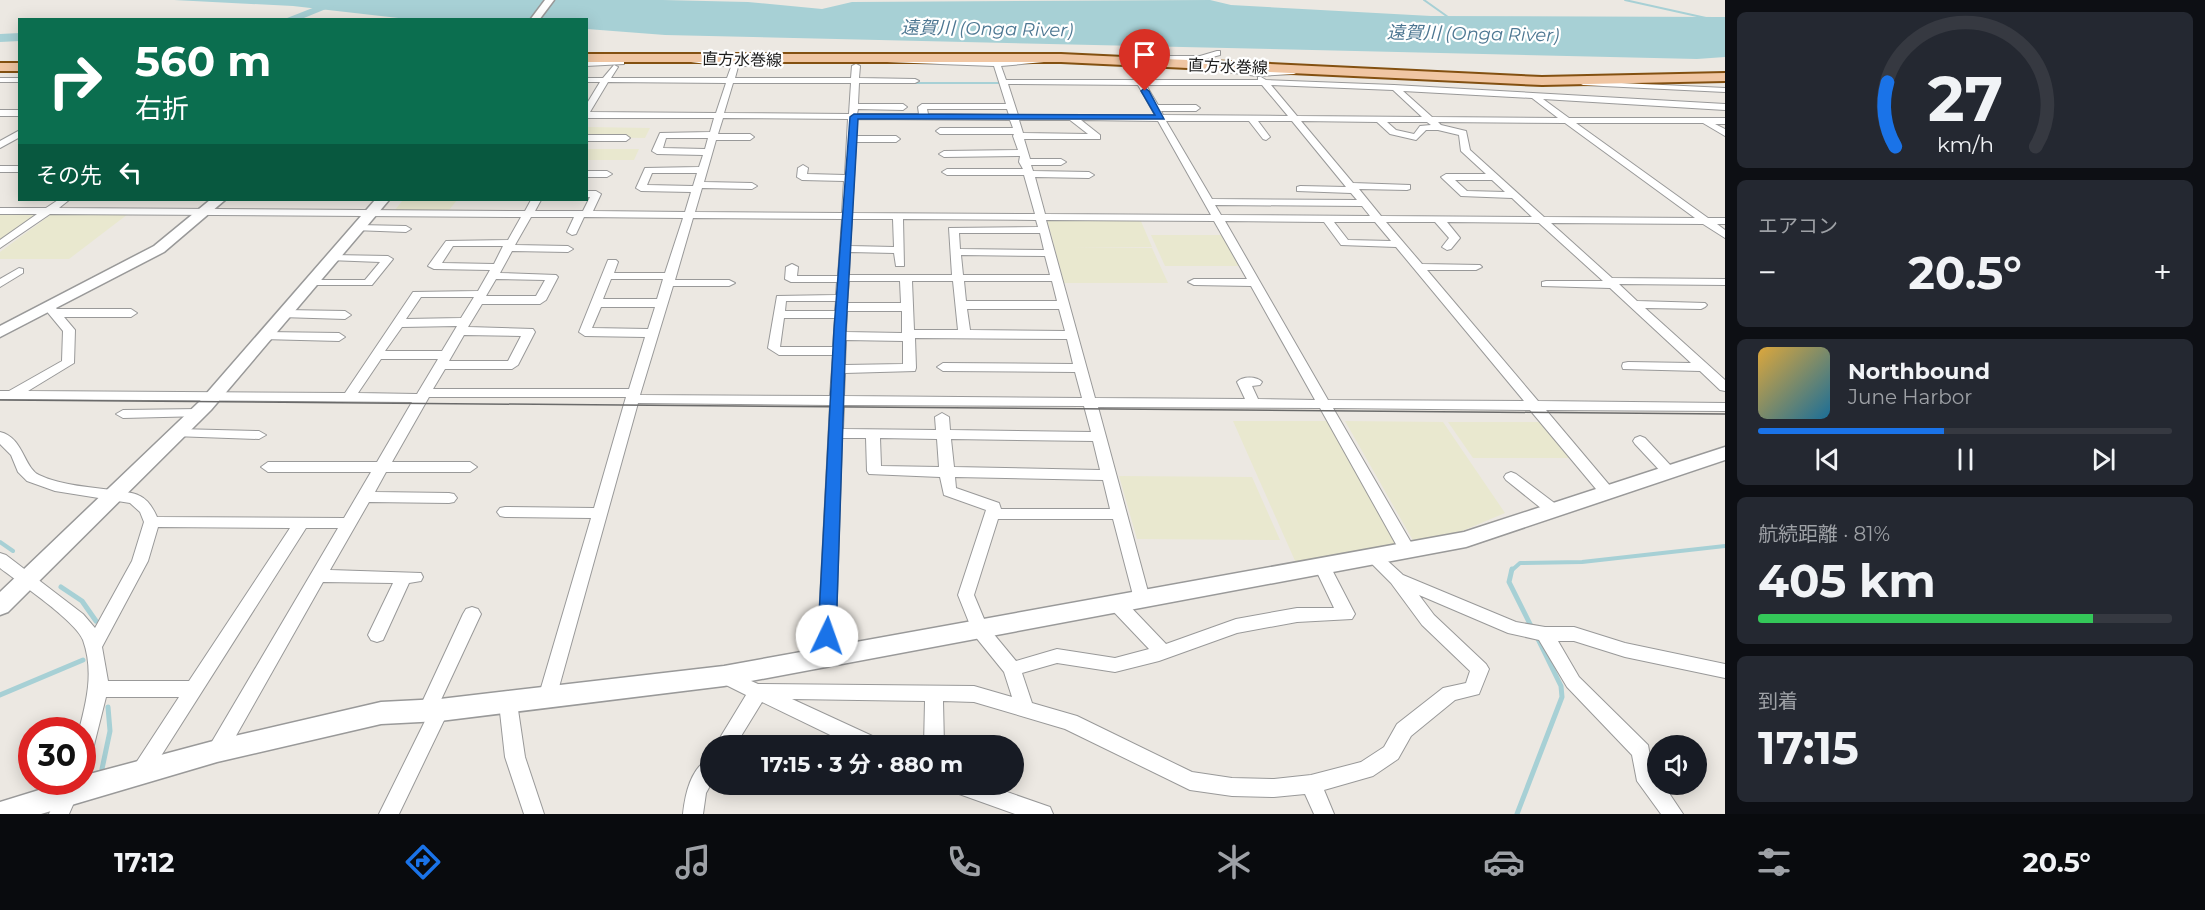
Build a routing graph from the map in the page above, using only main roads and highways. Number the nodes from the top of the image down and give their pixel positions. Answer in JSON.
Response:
{"nodes":[{"id":1,"x":588,"y":58,"type":"edge"},
{"id":2,"x":1,"y":67,"type":"edge"},
{"id":3,"x":18,"y":67,"type":"edge"},
{"id":4,"x":1725,"y":77,"type":"edge"}],
"edges":[{"from":1,"to":4,"type":"main road","name":"直方水巻線"},
{"from":2,"to":3,"type":"main road"}]}
